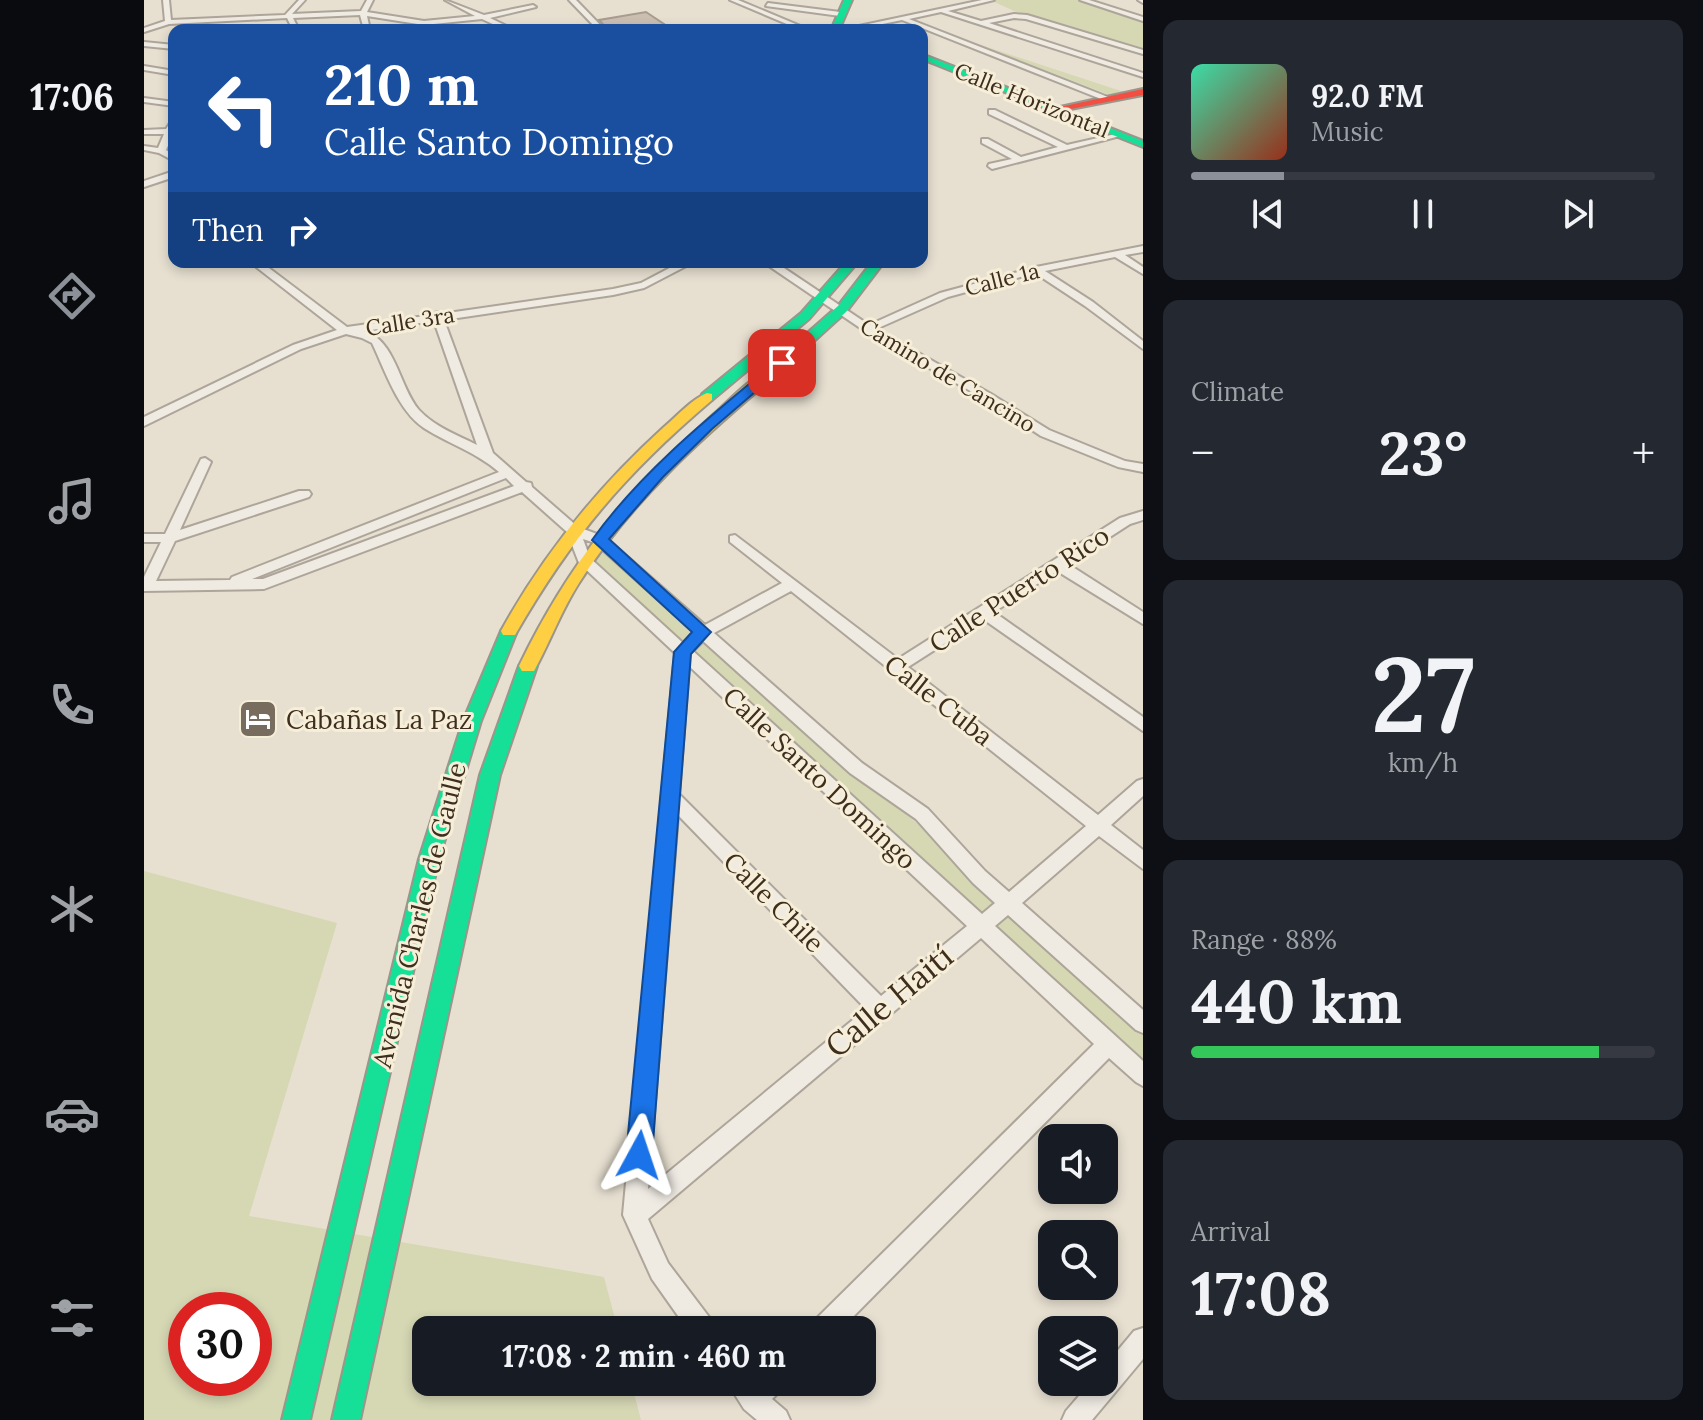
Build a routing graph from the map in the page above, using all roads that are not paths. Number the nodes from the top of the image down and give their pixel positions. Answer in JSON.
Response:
{"nodes":[{"id":1,"x":166,"y":0,"type":"edge"},
{"id":2,"x":302,"y":0,"type":"edge"},
{"id":3,"x":370,"y":0,"type":"edge"},
{"id":4,"x":520,"y":0,"type":"edge"},
{"id":5,"x":572,"y":0,"type":"edge"},
{"id":6,"x":733,"y":0,"type":"edge"},
{"id":7,"x":863,"y":0,"type":"edge"},
{"id":8,"x":965,"y":0,"type":"edge"},
{"id":9,"x":991,"y":0,"type":"edge"},
{"id":10,"x":1083,"y":0,"type":"edge"},
{"id":11,"x":447,"y":1,"type":"edge"},
{"id":12,"x":977,"y":3,"type":"junction"},
{"id":13,"x":437,"y":5,"type":"dead end"},
{"id":14,"x":768,"y":5,"type":"dead end"},
{"id":15,"x":234,"y":9,"type":"dead end"},
{"id":16,"x":264,"y":10,"type":"dead end"},
{"id":17,"x":943,"y":11,"type":"junction"},
{"id":18,"x":363,"y":13,"type":"junction"},
{"id":19,"x":429,"y":14,"type":"dead end"},
{"id":20,"x":288,"y":15,"type":"junction"},
{"id":21,"x":254,"y":17,"type":"junction"},
{"id":22,"x":484,"y":17,"type":"junction"},
{"id":23,"x":218,"y":19,"type":"junction"},
{"id":24,"x":231,"y":19,"type":"junction"},
{"id":25,"x":904,"y":19,"type":"junction"},
{"id":26,"x":1143,"y":19,"type":"edge"},
{"id":27,"x":168,"y":22,"type":"junction"},
{"id":28,"x":424,"y":23,"type":"junction"},
{"id":29,"x":846,"y":23,"type":"edge"},
{"id":30,"x":980,"y":23,"type":"junction"},
{"id":31,"x":212,"y":24,"type":"edge"},
{"id":32,"x":293,"y":24,"type":"edge"},
{"id":33,"x":366,"y":24,"type":"edge"},
{"id":34,"x":500,"y":24,"type":"edge"},
{"id":35,"x":596,"y":24,"type":"edge"},
{"id":36,"x":792,"y":24,"type":"edge"},
{"id":37,"x":917,"y":24,"type":"edge"},
{"id":38,"x":928,"y":28,"type":"edge"},
{"id":39,"x":144,"y":30,"type":"edge"},
{"id":40,"x":939,"y":32,"type":"junction"},
{"id":41,"x":928,"y":35,"type":"edge"},
{"id":42,"x":144,"y":44,"type":"edge"},
{"id":43,"x":168,"y":46,"type":"edge"},
{"id":44,"x":1143,"y":52,"type":"edge"},
{"id":45,"x":928,"y":58,"type":"edge"},
{"id":46,"x":1143,"y":62,"type":"edge"},
{"id":47,"x":1118,"y":67,"type":"junction"},
{"id":48,"x":144,"y":68,"type":"edge"},
{"id":49,"x":168,"y":72,"type":"edge"},
{"id":50,"x":1143,"y":75,"type":"edge"},
{"id":51,"x":1136,"y":93,"type":"edge"},
{"id":52,"x":1109,"y":99,"type":"junction"},
{"id":53,"x":144,"y":100,"type":"edge"},
{"id":54,"x":168,"y":103,"type":"edge"},
{"id":55,"x":1055,"y":109,"type":"junction"},
{"id":56,"x":992,"y":112,"type":"dead end"},
{"id":57,"x":168,"y":131,"type":"edge"},
{"id":58,"x":144,"y":132,"type":"edge"},
{"id":59,"x":168,"y":135,"type":"edge"},
{"id":60,"x":1120,"y":135,"type":"junction"},
{"id":61,"x":985,"y":141,"type":"dead end"},
{"id":62,"x":1143,"y":144,"type":"edge"},
{"id":63,"x":144,"y":148,"type":"edge"},
{"id":64,"x":1066,"y":148,"type":"junction"},
{"id":65,"x":161,"y":151,"type":"junction"},
{"id":66,"x":168,"y":155,"type":"edge"},
{"id":67,"x":1019,"y":159,"type":"junction"},
{"id":68,"x":992,"y":166,"type":"dead end"},
{"id":69,"x":168,"y":173,"type":"edge"},
{"id":70,"x":168,"y":174,"type":"edge"},
{"id":71,"x":144,"y":176,"type":"edge"},
{"id":72,"x":144,"y":184,"type":"edge"},
{"id":73,"x":1143,"y":249,"type":"edge"},
{"id":74,"x":1116,"y":254,"type":"junction"},
{"id":75,"x":263,"y":268,"type":"edge"},
{"id":76,"x":679,"y":268,"type":"edge"},
{"id":77,"x":777,"y":268,"type":"edge"},
{"id":78,"x":847,"y":268,"type":"edge"},
{"id":79,"x":873,"y":268,"type":"edge"},
{"id":80,"x":1036,"y":270,"type":"junction"},
{"id":81,"x":1143,"y":271,"type":"edge"},
{"id":82,"x":822,"y":299,"type":"junction"},
{"id":83,"x":841,"y":310,"type":"junction"},
{"id":84,"x":437,"y":315,"type":"junction"},
{"id":85,"x":868,"y":329,"type":"junction"},
{"id":86,"x":345,"y":331,"type":"junction"},
{"id":87,"x":1143,"y":346,"type":"edge"},
{"id":88,"x":144,"y":422,"type":"edge"},
{"id":89,"x":478,"y":430,"type":"junction"},
{"id":90,"x":453,"y":440,"type":"junction"},
{"id":91,"x":487,"y":455,"type":"junction"},
{"id":92,"x":205,"y":462,"type":"dead end"},
{"id":93,"x":1141,"y":468,"type":"edge"},
{"id":94,"x":508,"y":473,"type":"junction"},
{"id":95,"x":526,"y":486,"type":"junction"},
{"id":96,"x":304,"y":494,"type":"dead end"},
{"id":97,"x":1143,"y":515,"type":"edge"},
{"id":98,"x":1125,"y":521,"type":"junction"},
{"id":99,"x":573,"y":530,"type":"junction"},
{"id":100,"x":1143,"y":531,"type":"edge"},
{"id":101,"x":144,"y":538,"type":"edge"},
{"id":102,"x":169,"y":538,"type":"junction"},
{"id":103,"x":735,"y":539,"type":"dead end"},
{"id":104,"x":600,"y":540,"type":"junction"},
{"id":105,"x":584,"y":560,"type":"junction"},
{"id":106,"x":1057,"y":564,"type":"junction"},
{"id":107,"x":792,"y":584,"type":"junction"},
{"id":108,"x":224,"y":585,"type":"junction"},
{"id":109,"x":145,"y":586,"type":"edge"},
{"id":110,"x":983,"y":612,"type":"junction"},
{"id":111,"x":1143,"y":619,"type":"edge"},
{"id":112,"x":703,"y":632,"type":"junction"},
{"id":113,"x":683,"y":652,"type":"junction"},
{"id":114,"x":897,"y":667,"type":"junction"},
{"id":115,"x":1143,"y":725,"type":"edge"},
{"id":116,"x":1143,"y":786,"type":"edge"},
{"id":117,"x":669,"y":795,"type":"junction"},
{"id":118,"x":1100,"y":827,"type":"junction"},
{"id":119,"x":1143,"y":861,"type":"edge"},
{"id":120,"x":1008,"y":903,"type":"junction"},
{"id":121,"x":980,"y":925,"type":"junction"},
{"id":122,"x":880,"y":1009,"type":"junction"},
{"id":123,"x":1143,"y":1023,"type":"edge"},
{"id":124,"x":1109,"y":1044,"type":"junction"},
{"id":125,"x":1143,"y":1075,"type":"edge"},
{"id":126,"x":634,"y":1215,"type":"junction"},
{"id":127,"x":693,"y":1316,"type":"edge"},
{"id":128,"x":837,"y":1316,"type":"edge"},
{"id":129,"x":1143,"y":1340,"type":"edge"},
{"id":130,"x":760,"y":1396,"type":"edge"},
{"id":131,"x":296,"y":1420,"type":"edge"},
{"id":132,"x":346,"y":1420,"type":"edge"},
{"id":133,"x":777,"y":1420,"type":"edge"},
{"id":134,"x":1075,"y":1420,"type":"edge"}],
"edges":[{"from":1,"to":27,"type":"street"},
{"from":2,"to":20,"type":"street"},
{"from":3,"to":18,"type":"street"},
{"from":4,"to":22,"type":"street"},
{"from":5,"to":35,"type":"street"},
{"from":6,"to":36,"type":"street"},
{"from":7,"to":29,"type":"main road"},
{"from":8,"to":12,"type":"street"},
{"from":9,"to":12,"type":"street"},
{"from":10,"to":26,"type":"street"},
{"from":11,"to":13,"type":"street"},
{"from":11,"to":22,"type":"street"},
{"from":12,"to":17,"type":"street"},
{"from":14,"to":29,"type":"street"},
{"from":15,"to":24,"type":"street"},
{"from":16,"to":21,"type":"street"},
{"from":17,"to":25,"type":"street"},
{"from":17,"to":30,"type":"street"},
{"from":18,"to":20,"type":"street"},
{"from":18,"to":28,"type":"street"},
{"from":18,"to":33,"type":"street"},
{"from":19,"to":28,"type":"street"},
{"from":20,"to":21,"type":"street"},
{"from":20,"to":32,"type":"street"},
{"from":21,"to":24,"type":"street"},
{"from":22,"to":28,"type":"street"},
{"from":22,"to":34,"type":"street"},
{"from":23,"to":24,"type":"street"},
{"from":23,"to":27,"type":"street"},
{"from":23,"to":31,"type":"street"},
{"from":25,"to":29,"type":"street"},
{"from":25,"to":37,"type":"street"},
{"from":27,"to":39,"type":"street"},
{"from":30,"to":44,"type":"street"},
{"from":30,"to":47,"type":"street"},
{"from":38,"to":40,"type":"street"},
{"from":40,"to":41,"type":"street"},
{"from":40,"to":51,"type":"street"},
{"from":40,"to":52,"type":"street"},
{"from":42,"to":43,"type":"street"},
{"from":45,"to":55,"type":"main road","name":"Calle Horizontal"},
{"from":46,"to":47,"type":"street"},
{"from":47,"to":50,"type":"street"},
{"from":48,"to":49,"type":"street"},
{"from":51,"to":52,"type":"main road"},
{"from":52,"to":55,"type":"main road"},
{"from":53,"to":54,"type":"street"},
{"from":55,"to":60,"type":"main road","name":"Calle Horizontal"},
{"from":56,"to":64,"type":"street"},
{"from":57,"to":58,"type":"street"},
{"from":59,"to":65,"type":"street"},
{"from":60,"to":62,"type":"main road","name":"Calle Horizontal"},
{"from":60,"to":64,"type":"street"},
{"from":61,"to":67,"type":"street"},
{"from":63,"to":65,"type":"street"},
{"from":64,"to":67,"type":"street"},
{"from":65,"to":66,"type":"street"},
{"from":67,"to":68,"type":"street"},
{"from":69,"to":71,"type":"street"},
{"from":70,"to":72,"type":"street"},
{"from":73,"to":74,"type":"street","name":"Calle 1a"},
{"from":74,"to":80,"type":"street","name":"Calle 1a"},
{"from":74,"to":81,"type":"street"},
{"from":75,"to":86,"type":"street"},
{"from":76,"to":84,"type":"street","name":"Calle 3ra"},
{"from":77,"to":82,"type":"street","name":"Camino de Cancino"},
{"from":78,"to":82,"type":"main road","name":"Avenida Charles de Gaulle"},
{"from":79,"to":83,"type":"main road","name":"Avenida Charles de Gaulle"},
{"from":80,"to":85,"type":"street","name":"Calle 1a"},
{"from":80,"to":87,"type":"street"},
{"from":82,"to":83,"type":"street","name":"Camino de Cancino"},
{"from":82,"to":99,"type":"main road","name":"Avenida Charles de Gaulle"},
{"from":83,"to":85,"type":"street","name":"Camino de Cancino"},
{"from":83,"to":104,"type":"main road","name":"Avenida Charles de Gaulle"},
{"from":84,"to":86,"type":"street","name":"Calle 3ra"},
{"from":84,"to":89,"type":"street"},
{"from":85,"to":93,"type":"street","name":"Camino de Cancino"},
{"from":86,"to":88,"type":"street","name":"Calle 3ra"},
{"from":86,"to":90,"type":"street"},
{"from":89,"to":90,"type":"street"},
{"from":89,"to":91,"type":"street"},
{"from":90,"to":91,"type":"street"},
{"from":91,"to":94,"type":"street"},
{"from":92,"to":102,"type":"street"},
{"from":94,"to":95,"type":"street"},
{"from":94,"to":108,"type":"street"},
{"from":95,"to":99,"type":"street"},
{"from":95,"to":108,"type":"street"},
{"from":96,"to":102,"type":"street"},
{"from":97,"to":98,"type":"street","name":"Calle Puerto Rico"},
{"from":98,"to":100,"type":"street"},
{"from":98,"to":106,"type":"street","name":"Calle Puerto Rico"},
{"from":99,"to":104,"type":"street","name":"Calle Santo Domingo"},
{"from":99,"to":105,"type":"street","name":"Calle Santo Domingo"},
{"from":99,"to":131,"type":"main road","name":"Avenida Charles de Gaulle"},
{"from":101,"to":102,"type":"street"},
{"from":102,"to":109,"type":"street"},
{"from":103,"to":107,"type":"street","name":"Calle Cuba"},
{"from":104,"to":105,"type":"main road","name":"Avenida Charles de Gaulle"},
{"from":104,"to":112,"type":"street","name":"Calle Santo Domingo"},
{"from":105,"to":113,"type":"street","name":"Calle Santo Domingo"},
{"from":105,"to":132,"type":"main road","name":"Avenida Charles de Gaulle"},
{"from":106,"to":110,"type":"street","name":"Calle Puerto Rico"},
{"from":106,"to":111,"type":"street"},
{"from":107,"to":112,"type":"street"},
{"from":107,"to":114,"type":"street","name":"Calle Cuba"},
{"from":108,"to":109,"type":"street"},
{"from":110,"to":114,"type":"street","name":"Calle Puerto Rico"},
{"from":110,"to":115,"type":"street"},
{"from":112,"to":113,"type":"street"},
{"from":112,"to":120,"type":"street","name":"Calle Santo Domingo"},
{"from":113,"to":117,"type":"street"},
{"from":113,"to":121,"type":"street","name":"Calle Santo Domingo"},
{"from":114,"to":118,"type":"street","name":"Calle Cuba"},
{"from":116,"to":118,"type":"street","name":"Calle Haití"},
{"from":117,"to":122,"type":"street","name":"Calle Chile"},
{"from":117,"to":126,"type":"street"},
{"from":118,"to":119,"type":"street","name":"Calle Cuba"},
{"from":118,"to":120,"type":"street","name":"Calle Haití"},
{"from":120,"to":121,"type":"street","name":"Calle Haití"},
{"from":120,"to":123,"type":"street","name":"Calle Santo Domingo"},
{"from":121,"to":122,"type":"street","name":"Calle Haití"},
{"from":121,"to":124,"type":"street","name":"Calle Santo Domingo"},
{"from":122,"to":126,"type":"street","name":"Calle Haití"},
{"from":124,"to":125,"type":"street","name":"Calle Santo Domingo"},
{"from":124,"to":128,"type":"street"},
{"from":126,"to":127,"type":"street"},
{"from":129,"to":134,"type":"street"},
{"from":130,"to":133,"type":"street"}]}
